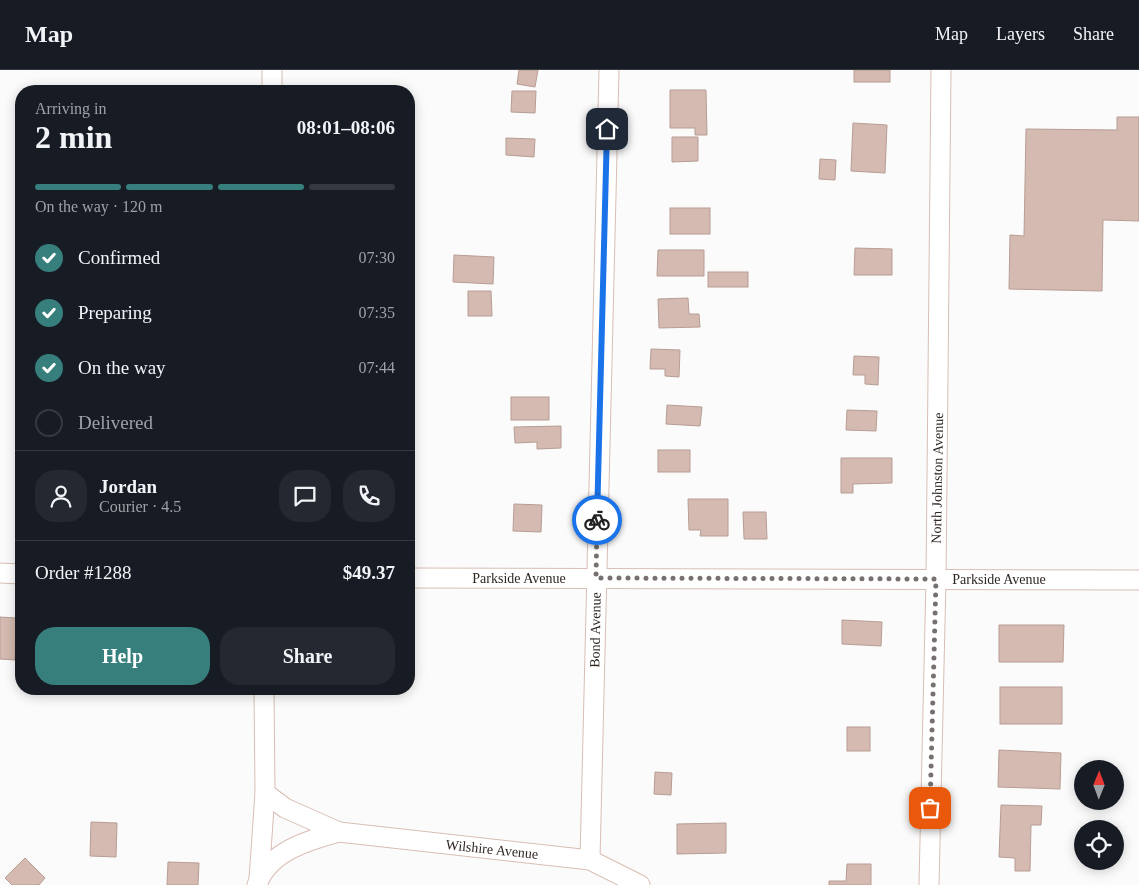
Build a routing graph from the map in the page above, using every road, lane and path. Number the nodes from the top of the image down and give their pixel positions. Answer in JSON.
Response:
{"nodes":[{"id":1,"x":272,"y":70,"type":"edge"},
{"id":2,"x":609,"y":70,"type":"edge"},
{"id":3,"x":941,"y":70,"type":"edge"},
{"id":4,"x":272,"y":85,"type":"edge"},
{"id":5,"x":0,"y":573,"type":"edge"},
{"id":6,"x":15,"y":574,"type":"edge"},
{"id":7,"x":415,"y":578,"type":"edge"},
{"id":8,"x":596,"y":578,"type":"junction"},
{"id":9,"x":936,"y":579,"type":"junction"},
{"id":10,"x":1139,"y":580,"type":"edge"},
{"id":11,"x":264,"y":695,"type":"edge"},
{"id":12,"x":265,"y":793,"type":"junction"},
{"id":13,"x":338,"y":832,"type":"junction"},
{"id":14,"x":590,"y":860,"type":"junction"},
{"id":15,"x":258,"y":882,"type":"edge"},
{"id":16,"x":640,"y":885,"type":"edge"},
{"id":17,"x":928,"y":885,"type":"edge"}],
"edges":[{"from":1,"to":4,"type":"street"},
{"from":2,"to":8,"type":"street","name":"Bond Avenue"},
{"from":3,"to":9,"type":"street","name":"North Johnston Avenue"},
{"from":5,"to":6,"type":"street"},
{"from":7,"to":8,"type":"street","name":"Parkside Avenue"},
{"from":8,"to":9,"type":"street","name":"Parkside Avenue"},
{"from":8,"to":14,"type":"street","name":"Bond Avenue"},
{"from":9,"to":10,"type":"street","name":"Parkside Avenue"},
{"from":9,"to":17,"type":"street","name":"North Johnston Avenue"},
{"from":11,"to":12,"type":"street"},
{"from":12,"to":13,"type":"street"},
{"from":12,"to":15,"type":"street"},
{"from":13,"to":14,"type":"street","name":"Wilshire Avenue"},
{"from":13,"to":15,"type":"street"},
{"from":14,"to":16,"type":"street","name":"Wilshire Avenue"}]}
